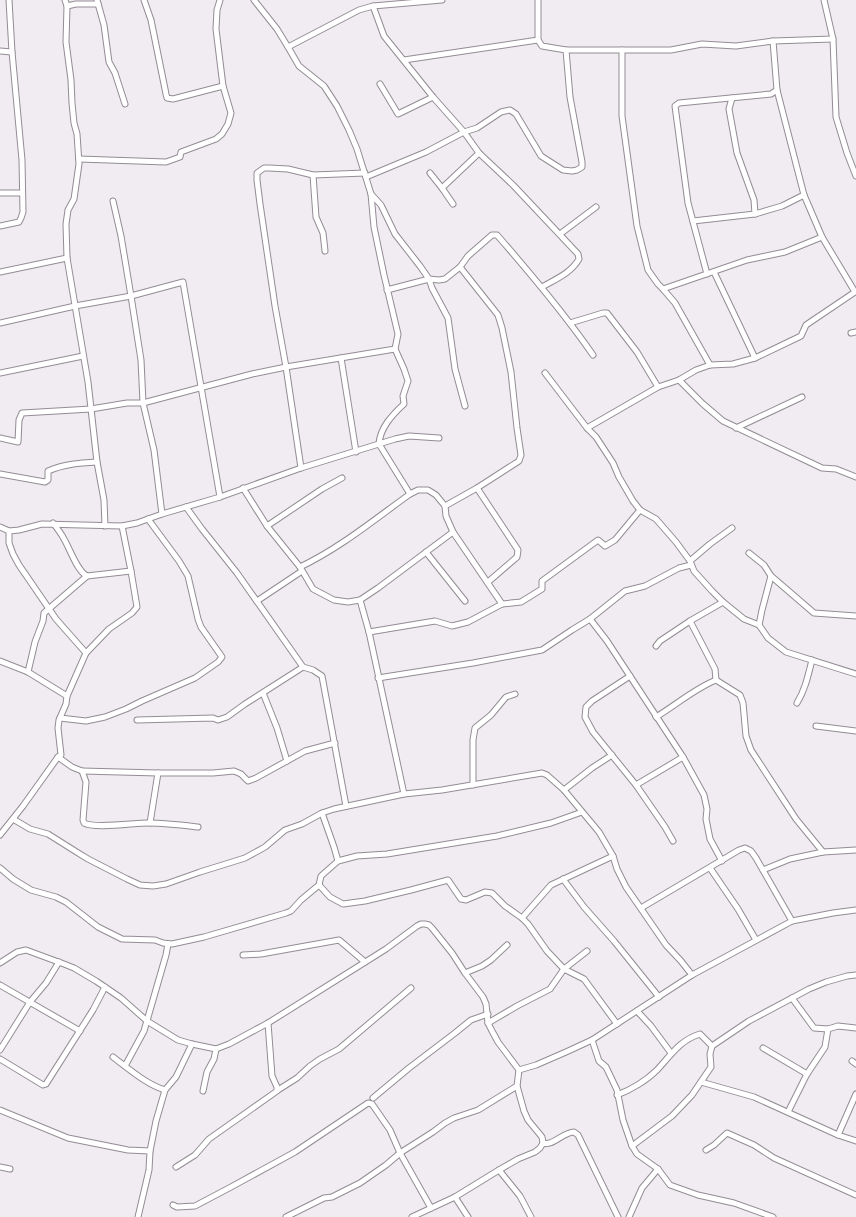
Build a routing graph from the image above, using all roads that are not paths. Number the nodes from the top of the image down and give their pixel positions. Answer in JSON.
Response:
{"nodes":[{"id":1,"x":9,"y":0,"type":"edge"},
{"id":2,"x":65,"y":0,"type":"edge"},
{"id":3,"x":144,"y":0,"type":"edge"},
{"id":4,"x":220,"y":0,"type":"edge"},
{"id":5,"x":254,"y":0,"type":"edge"},
{"id":6,"x":442,"y":0,"type":"edge"},
{"id":7,"x":538,"y":0,"type":"edge"},
{"id":8,"x":824,"y":0,"type":"edge"},
{"id":9,"x":97,"y":2,"type":"edge"},
{"id":10,"x":67,"y":6,"type":"junction"},
{"id":11,"x":373,"y":6,"type":"junction"},
{"id":12,"x":833,"y":39,"type":"junction"},
{"id":13,"x":538,"y":40,"type":"junction"},
{"id":14,"x":773,"y":41,"type":"junction"},
{"id":15,"x":288,"y":47,"type":"junction"},
{"id":16,"x":566,"y":50,"type":"junction"},
{"id":17,"x":622,"y":50,"type":"junction"},
{"id":18,"x":0,"y":51,"type":"edge"},
{"id":19,"x":12,"y":52,"type":"junction"},
{"id":20,"x":404,"y":60,"type":"junction"},
{"id":21,"x":380,"y":84,"type":"dead end"},
{"id":22,"x":224,"y":86,"type":"junction"},
{"id":23,"x":777,"y":90,"type":"junction"},
{"id":24,"x":433,"y":97,"type":"junction"},
{"id":25,"x":732,"y":98,"type":"junction"},
{"id":26,"x":125,"y":104,"type":"dead end"},
{"id":27,"x":464,"y":132,"type":"junction"},
{"id":28,"x":479,"y":153,"type":"junction"},
{"id":29,"x":79,"y":159,"type":"junction"},
{"id":30,"x":430,"y":173,"type":"dead end"},
{"id":31,"x":313,"y":175,"type":"junction"},
{"id":32,"x":365,"y":175,"type":"junction"},
{"id":33,"x":856,"y":176,"type":"edge"},
{"id":34,"x":442,"y":188,"type":"junction"},
{"id":35,"x":0,"y":193,"type":"edge"},
{"id":36,"x":22,"y":193,"type":"junction"},
{"id":37,"x":372,"y":194,"type":"junction"},
{"id":38,"x":804,"y":195,"type":"junction"},
{"id":39,"x":113,"y":200,"type":"dead end"},
{"id":40,"x":453,"y":204,"type":"dead end"},
{"id":41,"x":596,"y":207,"type":"dead end"},
{"id":42,"x":755,"y":214,"type":"junction"},
{"id":43,"x":693,"y":221,"type":"junction"},
{"id":44,"x":0,"y":226,"type":"edge"},
{"id":45,"x":560,"y":234,"type":"junction"},
{"id":46,"x":822,"y":237,"type":"junction"},
{"id":47,"x":325,"y":251,"type":"dead end"},
{"id":48,"x":68,"y":258,"type":"junction"},
{"id":49,"x":460,"y":267,"type":"junction"},
{"id":50,"x":0,"y":272,"type":"edge"},
{"id":51,"x":714,"y":272,"type":"junction"},
{"id":52,"x":707,"y":274,"type":"junction"},
{"id":53,"x":429,"y":279,"type":"junction"},
{"id":54,"x":542,"y":287,"type":"junction"},
{"id":55,"x":663,"y":289,"type":"junction"},
{"id":56,"x":387,"y":290,"type":"junction"},
{"id":57,"x":131,"y":296,"type":"junction"},
{"id":58,"x":75,"y":306,"type":"junction"},
{"id":59,"x":0,"y":323,"type":"edge"},
{"id":60,"x":570,"y":323,"type":"junction"},
{"id":61,"x":395,"y":349,"type":"junction"},
{"id":62,"x":593,"y":355,"type":"dead end"},
{"id":63,"x":83,"y":356,"type":"junction"},
{"id":64,"x":341,"y":358,"type":"junction"},
{"id":65,"x":755,"y":358,"type":"junction"},
{"id":66,"x":710,"y":365,"type":"junction"},
{"id":67,"x":286,"y":367,"type":"junction"},
{"id":68,"x":0,"y":373,"type":"edge"},
{"id":69,"x":545,"y":373,"type":"dead end"},
{"id":70,"x":679,"y":380,"type":"junction"},
{"id":71,"x":658,"y":387,"type":"junction"},
{"id":72,"x":201,"y":388,"type":"junction"},
{"id":73,"x":802,"y":396,"type":"dead end"},
{"id":74,"x":143,"y":403,"type":"junction"},
{"id":75,"x":465,"y":406,"type":"dead end"},
{"id":76,"x":90,"y":409,"type":"junction"},
{"id":77,"x":587,"y":428,"type":"junction"},
{"id":78,"x":736,"y":428,"type":"junction"},
{"id":79,"x":0,"y":438,"type":"edge"},
{"id":80,"x":439,"y":438,"type":"dead end"},
{"id":81,"x":379,"y":444,"type":"junction"},
{"id":82,"x":356,"y":452,"type":"junction"},
{"id":83,"x":97,"y":462,"type":"junction"},
{"id":84,"x":301,"y":468,"type":"junction"},
{"id":85,"x":0,"y":474,"type":"edge"},
{"id":86,"x":856,"y":477,"type":"edge"},
{"id":87,"x":342,"y":478,"type":"dead end"},
{"id":88,"x":243,"y":488,"type":"junction"},
{"id":89,"x":477,"y":488,"type":"junction"},
{"id":90,"x":410,"y":494,"type":"junction"},
{"id":91,"x":220,"y":497,"type":"junction"},
{"id":92,"x":445,"y":506,"type":"junction"},
{"id":93,"x":186,"y":507,"type":"junction"},
{"id":94,"x":640,"y":510,"type":"junction"},
{"id":95,"x":162,"y":514,"type":"junction"},
{"id":96,"x":148,"y":519,"type":"junction"},
{"id":97,"x":53,"y":523,"type":"junction"},
{"id":98,"x":105,"y":526,"type":"junction"},
{"id":99,"x":122,"y":526,"type":"junction"},
{"id":100,"x":267,"y":526,"type":"junction"},
{"id":101,"x":0,"y":528,"type":"edge"},
{"id":102,"x":732,"y":528,"type":"dead end"},
{"id":103,"x":9,"y":531,"type":"junction"},
{"id":104,"x":453,"y":532,"type":"junction"},
{"id":105,"x":426,"y":552,"type":"junction"},
{"id":106,"x":749,"y":553,"type":"dead end"},
{"id":107,"x":690,"y":563,"type":"junction"},
{"id":108,"x":301,"y":569,"type":"junction"},
{"id":109,"x":131,"y":571,"type":"junction"},
{"id":110,"x":87,"y":576,"type":"junction"},
{"id":111,"x":771,"y":576,"type":"junction"},
{"id":112,"x":488,"y":582,"type":"junction"},
{"id":113,"x":360,"y":600,"type":"junction"},
{"id":114,"x":257,"y":601,"type":"junction"},
{"id":115,"x":465,"y":602,"type":"dead end"},
{"id":116,"x":723,"y":602,"type":"junction"},
{"id":117,"x":502,"y":604,"type":"junction"},
{"id":118,"x":49,"y":609,"type":"junction"},
{"id":119,"x":856,"y":616,"type":"edge"},
{"id":120,"x":590,"y":619,"type":"junction"},
{"id":121,"x":690,"y":621,"type":"junction"},
{"id":122,"x":759,"y":625,"type":"junction"},
{"id":123,"x":369,"y":632,"type":"junction"},
{"id":124,"x":656,"y":646,"type":"dead end"},
{"id":125,"x":86,"y":653,"type":"junction"},
{"id":126,"x":812,"y":660,"type":"junction"},
{"id":127,"x":0,"y":661,"type":"edge"},
{"id":128,"x":304,"y":667,"type":"junction"},
{"id":129,"x":28,"y":672,"type":"junction"},
{"id":130,"x":856,"y":674,"type":"edge"},
{"id":131,"x":630,"y":676,"type":"junction"},
{"id":132,"x":378,"y":678,"type":"junction"},
{"id":133,"x":716,"y":680,"type":"junction"},
{"id":134,"x":263,"y":693,"type":"junction"},
{"id":135,"x":515,"y":694,"type":"dead end"},
{"id":136,"x":67,"y":696,"type":"junction"},
{"id":137,"x":797,"y":703,"type":"dead end"},
{"id":138,"x":656,"y":717,"type":"junction"},
{"id":139,"x":60,"y":718,"type":"junction"},
{"id":140,"x":137,"y":720,"type":"dead end"},
{"id":141,"x":816,"y":726,"type":"dead end"},
{"id":142,"x":856,"y":732,"type":"edge"},
{"id":143,"x":335,"y":743,"type":"junction"},
{"id":144,"x":612,"y":755,"type":"junction"},
{"id":145,"x":58,"y":757,"type":"junction"},
{"id":146,"x":683,"y":757,"type":"junction"},
{"id":147,"x":288,"y":761,"type":"junction"},
{"id":148,"x":82,"y":771,"type":"junction"},
{"id":149,"x":158,"y":773,"type":"junction"},
{"id":150,"x":473,"y":785,"type":"junction"},
{"id":151,"x":636,"y":785,"type":"junction"},
{"id":152,"x":564,"y":790,"type":"junction"},
{"id":153,"x":404,"y":794,"type":"junction"},
{"id":154,"x":346,"y":806,"type":"junction"},
{"id":155,"x":582,"y":812,"type":"junction"},
{"id":156,"x":322,"y":813,"type":"junction"},
{"id":157,"x":13,"y":818,"type":"junction"},
{"id":158,"x":150,"y":823,"type":"junction"},
{"id":159,"x":198,"y":826,"type":"dead end"},
{"id":160,"x":0,"y":835,"type":"edge"},
{"id":161,"x":673,"y":841,"type":"dead end"},
{"id":162,"x":856,"y":850,"type":"edge"},
{"id":163,"x":823,"y":852,"type":"junction"},
{"id":164,"x":613,"y":856,"type":"junction"},
{"id":165,"x":338,"y":861,"type":"junction"},
{"id":166,"x":722,"y":861,"type":"junction"},
{"id":167,"x":0,"y":868,"type":"edge"},
{"id":168,"x":710,"y":868,"type":"junction"},
{"id":169,"x":763,"y":870,"type":"junction"},
{"id":170,"x":562,"y":879,"type":"junction"},
{"id":171,"x":319,"y":885,"type":"junction"},
{"id":172,"x":641,"y":908,"type":"junction"},
{"id":173,"x":856,"y":910,"type":"edge"},
{"id":174,"x":522,"y":918,"type":"junction"},
{"id":175,"x":792,"y":921,"type":"junction"},
{"id":176,"x":756,"y":940,"type":"junction"},
{"id":177,"x":168,"y":944,"type":"junction"},
{"id":178,"x":507,"y":945,"type":"dead end"},
{"id":179,"x":587,"y":951,"type":"dead end"},
{"id":180,"x":243,"y":955,"type":"dead end"},
{"id":181,"x":59,"y":962,"type":"junction"},
{"id":182,"x":365,"y":962,"type":"junction"},
{"id":183,"x":0,"y":963,"type":"edge"},
{"id":184,"x":564,"y":969,"type":"junction"},
{"id":185,"x":465,"y":973,"type":"junction"},
{"id":186,"x":692,"y":975,"type":"junction"},
{"id":187,"x":856,"y":976,"type":"edge"},
{"id":188,"x":0,"y":985,"type":"edge"},
{"id":189,"x":105,"y":987,"type":"junction"},
{"id":190,"x":411,"y":988,"type":"dead end"},
{"id":191,"x":659,"y":997,"type":"junction"},
{"id":192,"x":792,"y":998,"type":"junction"},
{"id":193,"x":30,"y":1002,"type":"junction"},
{"id":194,"x":637,"y":1011,"type":"junction"},
{"id":195,"x":488,"y":1014,"type":"junction"},
{"id":196,"x":147,"y":1021,"type":"junction"},
{"id":197,"x":268,"y":1023,"type":"junction"},
{"id":198,"x":488,"y":1023,"type":"junction"},
{"id":199,"x":617,"y":1024,"type":"junction"},
{"id":200,"x":856,"y":1028,"type":"edge"},
{"id":201,"x":828,"y":1029,"type":"junction"},
{"id":202,"x":80,"y":1031,"type":"junction"},
{"id":203,"x":592,"y":1040,"type":"junction"},
{"id":204,"x":192,"y":1044,"type":"junction"},
{"id":205,"x":712,"y":1046,"type":"junction"},
{"id":206,"x":763,"y":1048,"type":"dead end"},
{"id":207,"x":216,"y":1049,"type":"junction"},
{"id":208,"x":0,"y":1050,"type":"edge"},
{"id":209,"x":671,"y":1053,"type":"junction"},
{"id":210,"x":113,"y":1057,"type":"dead end"},
{"id":211,"x":0,"y":1059,"type":"edge"},
{"id":212,"x":125,"y":1066,"type":"junction"},
{"id":213,"x":519,"y":1070,"type":"junction"},
{"id":214,"x":807,"y":1074,"type":"junction"},
{"id":215,"x":701,"y":1082,"type":"junction"},
{"id":216,"x":517,"y":1086,"type":"junction"},
{"id":217,"x":165,"y":1090,"type":"junction"},
{"id":218,"x":278,"y":1090,"type":"junction"},
{"id":219,"x":203,"y":1091,"type":"dead end"},
{"id":220,"x":856,"y":1094,"type":"edge"},
{"id":221,"x":617,"y":1095,"type":"junction"},
{"id":222,"x":374,"y":1098,"type":"dead end"},
{"id":223,"x":0,"y":1110,"type":"edge"},
{"id":224,"x":788,"y":1112,"type":"junction"},
{"id":225,"x":838,"y":1135,"type":"junction"},
{"id":226,"x":856,"y":1141,"type":"edge"},
{"id":227,"x":543,"y":1143,"type":"junction"},
{"id":228,"x":632,"y":1146,"type":"junction"},
{"id":229,"x":706,"y":1150,"type":"dead end"},
{"id":230,"x":150,"y":1151,"type":"junction"},
{"id":231,"x":400,"y":1153,"type":"junction"},
{"id":232,"x":176,"y":1166,"type":"dead end"},
{"id":233,"x":0,"y":1167,"type":"edge"},
{"id":234,"x":10,"y":1169,"type":"dead end"},
{"id":235,"x":658,"y":1169,"type":"junction"},
{"id":236,"x":499,"y":1170,"type":"junction"},
{"id":237,"x":856,"y":1195,"type":"edge"},
{"id":238,"x":456,"y":1197,"type":"junction"},
{"id":239,"x":173,"y":1205,"type":"dead end"},
{"id":240,"x":430,"y":1208,"type":"junction"},
{"id":241,"x":138,"y":1217,"type":"edge"},
{"id":242,"x":286,"y":1217,"type":"edge"},
{"id":243,"x":412,"y":1217,"type":"edge"},
{"id":244,"x":468,"y":1217,"type":"edge"},
{"id":245,"x":531,"y":1217,"type":"edge"},
{"id":246,"x":618,"y":1217,"type":"edge"},
{"id":247,"x":629,"y":1217,"type":"edge"},
{"id":248,"x":772,"y":1217,"type":"edge"}],
"edges":[{"from":1,"to":19,"type":"street"},
{"from":2,"to":10,"type":"street"},
{"from":3,"to":22,"type":"street"},
{"from":4,"to":22,"type":"street"},
{"from":5,"to":15,"type":"street"},
{"from":6,"to":11,"type":"street"},
{"from":7,"to":13,"type":"street"},
{"from":8,"to":12,"type":"street"},
{"from":9,"to":10,"type":"street"},
{"from":9,"to":26,"type":"street"},
{"from":10,"to":29,"type":"street"},
{"from":11,"to":15,"type":"street"},
{"from":11,"to":20,"type":"street"},
{"from":12,"to":14,"type":"street"},
{"from":12,"to":33,"type":"street"},
{"from":13,"to":16,"type":"street"},
{"from":13,"to":20,"type":"street"},
{"from":14,"to":17,"type":"street"},
{"from":14,"to":23,"type":"street"},
{"from":15,"to":32,"type":"street"},
{"from":16,"to":17,"type":"street"},
{"from":16,"to":27,"type":"street"},
{"from":17,"to":55,"type":"street"},
{"from":18,"to":19,"type":"street"},
{"from":19,"to":36,"type":"street"},
{"from":20,"to":24,"type":"street"},
{"from":21,"to":24,"type":"street"},
{"from":22,"to":29,"type":"street"},
{"from":23,"to":25,"type":"street"},
{"from":23,"to":38,"type":"street"},
{"from":24,"to":27,"type":"street"},
{"from":25,"to":42,"type":"street"},
{"from":25,"to":43,"type":"street"},
{"from":27,"to":28,"type":"street"},
{"from":27,"to":32,"type":"street"},
{"from":28,"to":34,"type":"street"},
{"from":28,"to":45,"type":"street"},
{"from":29,"to":48,"type":"street"},
{"from":30,"to":34,"type":"street"},
{"from":31,"to":32,"type":"street"},
{"from":31,"to":47,"type":"street"},
{"from":31,"to":67,"type":"street"},
{"from":32,"to":37,"type":"street"},
{"from":34,"to":40,"type":"street"},
{"from":35,"to":36,"type":"street"},
{"from":36,"to":44,"type":"street"},
{"from":37,"to":53,"type":"street"},
{"from":37,"to":56,"type":"street"},
{"from":38,"to":42,"type":"street"},
{"from":38,"to":46,"type":"street"},
{"from":39,"to":57,"type":"street"},
{"from":41,"to":45,"type":"street"},
{"from":42,"to":43,"type":"street"},
{"from":43,"to":52,"type":"street"},
{"from":45,"to":54,"type":"street"},
{"from":46,"to":51,"type":"street"},
{"from":46,"to":65,"type":"street"},
{"from":48,"to":50,"type":"street"},
{"from":48,"to":58,"type":"street"},
{"from":49,"to":53,"type":"street"},
{"from":49,"to":54,"type":"street"},
{"from":49,"to":89,"type":"street"},
{"from":51,"to":52,"type":"street"},
{"from":51,"to":65,"type":"street"},
{"from":52,"to":55,"type":"street"},
{"from":53,"to":56,"type":"street"},
{"from":53,"to":75,"type":"street"},
{"from":54,"to":60,"type":"street"},
{"from":55,"to":66,"type":"street"},
{"from":56,"to":61,"type":"street"},
{"from":57,"to":58,"type":"street"},
{"from":57,"to":72,"type":"street"},
{"from":57,"to":74,"type":"street"},
{"from":58,"to":59,"type":"street"},
{"from":58,"to":63,"type":"street"},
{"from":60,"to":62,"type":"street"},
{"from":60,"to":71,"type":"street"},
{"from":61,"to":64,"type":"street"},
{"from":61,"to":81,"type":"street"},
{"from":63,"to":68,"type":"street"},
{"from":63,"to":76,"type":"street"},
{"from":64,"to":67,"type":"street"},
{"from":64,"to":82,"type":"street"},
{"from":65,"to":66,"type":"street"},
{"from":66,"to":70,"type":"street"},
{"from":67,"to":72,"type":"street"},
{"from":67,"to":84,"type":"street"},
{"from":69,"to":77,"type":"street"},
{"from":70,"to":71,"type":"street"},
{"from":70,"to":78,"type":"street"},
{"from":71,"to":77,"type":"street"},
{"from":72,"to":74,"type":"street"},
{"from":72,"to":91,"type":"street"},
{"from":73,"to":78,"type":"street"},
{"from":74,"to":76,"type":"street"},
{"from":74,"to":95,"type":"street"},
{"from":76,"to":79,"type":"street"},
{"from":76,"to":83,"type":"street"},
{"from":77,"to":94,"type":"street"},
{"from":78,"to":86,"type":"street"},
{"from":80,"to":81,"type":"street"},
{"from":81,"to":82,"type":"street"},
{"from":81,"to":90,"type":"street"},
{"from":82,"to":84,"type":"street"},
{"from":83,"to":85,"type":"street"},
{"from":83,"to":98,"type":"street"},
{"from":84,"to":88,"type":"street"},
{"from":87,"to":100,"type":"street"},
{"from":88,"to":91,"type":"street"},
{"from":88,"to":100,"type":"street"},
{"from":89,"to":92,"type":"street"},
{"from":89,"to":112,"type":"street"},
{"from":90,"to":92,"type":"street"},
{"from":90,"to":108,"type":"street"},
{"from":91,"to":93,"type":"street"},
{"from":92,"to":104,"type":"street"},
{"from":93,"to":95,"type":"street"},
{"from":93,"to":114,"type":"street"},
{"from":94,"to":107,"type":"street"},
{"from":94,"to":117,"type":"street"},
{"from":95,"to":96,"type":"street"},
{"from":96,"to":99,"type":"street"},
{"from":96,"to":139,"type":"street"},
{"from":97,"to":98,"type":"street"},
{"from":97,"to":103,"type":"street"},
{"from":97,"to":110,"type":"street"},
{"from":98,"to":99,"type":"street"},
{"from":99,"to":109,"type":"street"},
{"from":100,"to":108,"type":"street"},
{"from":101,"to":103,"type":"street"},
{"from":102,"to":107,"type":"street"},
{"from":103,"to":118,"type":"street"},
{"from":104,"to":105,"type":"street"},
{"from":104,"to":112,"type":"street"},
{"from":105,"to":113,"type":"street"},
{"from":105,"to":115,"type":"street"},
{"from":106,"to":111,"type":"street"},
{"from":107,"to":116,"type":"street"},
{"from":107,"to":120,"type":"street"},
{"from":108,"to":113,"type":"street"},
{"from":108,"to":114,"type":"street"},
{"from":109,"to":110,"type":"street"},
{"from":109,"to":125,"type":"street"},
{"from":110,"to":118,"type":"street"},
{"from":111,"to":119,"type":"street"},
{"from":111,"to":122,"type":"street"},
{"from":112,"to":117,"type":"street"},
{"from":113,"to":123,"type":"street"},
{"from":114,"to":128,"type":"street"},
{"from":116,"to":121,"type":"street"},
{"from":116,"to":122,"type":"street"},
{"from":117,"to":123,"type":"street"},
{"from":118,"to":125,"type":"street"},
{"from":118,"to":129,"type":"street"},
{"from":120,"to":131,"type":"street"},
{"from":120,"to":132,"type":"street"},
{"from":121,"to":124,"type":"street"},
{"from":121,"to":133,"type":"street"},
{"from":122,"to":126,"type":"street"},
{"from":123,"to":132,"type":"street"},
{"from":125,"to":136,"type":"street"},
{"from":126,"to":130,"type":"street"},
{"from":126,"to":137,"type":"street"},
{"from":127,"to":129,"type":"street"},
{"from":128,"to":134,"type":"street"},
{"from":128,"to":143,"type":"street"},
{"from":129,"to":136,"type":"street"},
{"from":131,"to":138,"type":"street"},
{"from":131,"to":144,"type":"street"},
{"from":132,"to":153,"type":"street"},
{"from":133,"to":138,"type":"street"},
{"from":133,"to":163,"type":"street"},
{"from":134,"to":140,"type":"street"},
{"from":134,"to":147,"type":"street"},
{"from":135,"to":150,"type":"street"},
{"from":136,"to":139,"type":"street"},
{"from":138,"to":146,"type":"street"},
{"from":139,"to":145,"type":"street"},
{"from":141,"to":142,"type":"street"},
{"from":143,"to":147,"type":"street"},
{"from":143,"to":154,"type":"street"},
{"from":144,"to":151,"type":"street"},
{"from":144,"to":152,"type":"street"},
{"from":145,"to":148,"type":"street"},
{"from":145,"to":157,"type":"street"},
{"from":146,"to":151,"type":"street"},
{"from":146,"to":166,"type":"street"},
{"from":147,"to":149,"type":"street"},
{"from":148,"to":149,"type":"street"},
{"from":148,"to":158,"type":"street"},
{"from":149,"to":158,"type":"street"},
{"from":150,"to":152,"type":"street"},
{"from":150,"to":153,"type":"street"},
{"from":151,"to":161,"type":"street"},
{"from":152,"to":155,"type":"street"},
{"from":153,"to":154,"type":"street"},
{"from":154,"to":156,"type":"street"},
{"from":155,"to":164,"type":"street"},
{"from":155,"to":165,"type":"street"},
{"from":156,"to":157,"type":"street"},
{"from":156,"to":165,"type":"street"},
{"from":157,"to":160,"type":"street"},
{"from":158,"to":159,"type":"street"},
{"from":162,"to":163,"type":"street"},
{"from":163,"to":169,"type":"street"},
{"from":164,"to":170,"type":"street"},
{"from":164,"to":172,"type":"street"},
{"from":165,"to":171,"type":"street"},
{"from":166,"to":168,"type":"street"},
{"from":166,"to":169,"type":"street"},
{"from":167,"to":177,"type":"street"},
{"from":168,"to":172,"type":"street"},
{"from":168,"to":176,"type":"street"},
{"from":169,"to":175,"type":"street"},
{"from":170,"to":174,"type":"street"},
{"from":170,"to":191,"type":"street"},
{"from":171,"to":174,"type":"street"},
{"from":171,"to":177,"type":"street"},
{"from":172,"to":186,"type":"street"},
{"from":173,"to":175,"type":"street"},
{"from":174,"to":184,"type":"street"},
{"from":175,"to":176,"type":"street"},
{"from":176,"to":186,"type":"street"},
{"from":177,"to":196,"type":"street"},
{"from":178,"to":185,"type":"street"},
{"from":179,"to":184,"type":"street"},
{"from":180,"to":182,"type":"street"},
{"from":181,"to":183,"type":"street"},
{"from":181,"to":189,"type":"street"},
{"from":181,"to":193,"type":"street"},
{"from":182,"to":185,"type":"street"},
{"from":182,"to":197,"type":"street"},
{"from":184,"to":198,"type":"street"},
{"from":184,"to":199,"type":"street"},
{"from":185,"to":195,"type":"street"},
{"from":186,"to":191,"type":"street"},
{"from":187,"to":192,"type":"street"},
{"from":188,"to":193,"type":"street"},
{"from":189,"to":196,"type":"street"},
{"from":189,"to":202,"type":"street"},
{"from":190,"to":218,"type":"street"},
{"from":191,"to":194,"type":"street"},
{"from":192,"to":201,"type":"street"},
{"from":192,"to":205,"type":"street"},
{"from":193,"to":202,"type":"street"},
{"from":193,"to":208,"type":"street"},
{"from":194,"to":199,"type":"street"},
{"from":194,"to":209,"type":"street"},
{"from":195,"to":198,"type":"street"},
{"from":195,"to":222,"type":"street"},
{"from":196,"to":204,"type":"street"},
{"from":196,"to":212,"type":"street"},
{"from":197,"to":207,"type":"street"},
{"from":197,"to":218,"type":"street"},
{"from":198,"to":213,"type":"street"},
{"from":199,"to":203,"type":"street"},
{"from":200,"to":201,"type":"street"},
{"from":201,"to":214,"type":"street"},
{"from":202,"to":211,"type":"street"},
{"from":203,"to":213,"type":"street"},
{"from":203,"to":221,"type":"street"},
{"from":204,"to":207,"type":"street"},
{"from":204,"to":217,"type":"street"},
{"from":205,"to":209,"type":"street"},
{"from":205,"to":215,"type":"street"},
{"from":206,"to":214,"type":"street"},
{"from":207,"to":219,"type":"street"},
{"from":209,"to":221,"type":"street"},
{"from":210,"to":212,"type":"street"},
{"from":212,"to":217,"type":"street"},
{"from":213,"to":216,"type":"street"},
{"from":214,"to":224,"type":"street"},
{"from":215,"to":224,"type":"street"},
{"from":215,"to":228,"type":"street"},
{"from":216,"to":227,"type":"street"},
{"from":216,"to":231,"type":"street"},
{"from":217,"to":230,"type":"street"},
{"from":218,"to":232,"type":"street"},
{"from":220,"to":225,"type":"street"},
{"from":221,"to":228,"type":"street"},
{"from":223,"to":230,"type":"street"},
{"from":224,"to":225,"type":"street"},
{"from":225,"to":226,"type":"street"},
{"from":227,"to":236,"type":"street"},
{"from":227,"to":246,"type":"street"},
{"from":228,"to":235,"type":"street"},
{"from":229,"to":237,"type":"street"},
{"from":230,"to":241,"type":"street"},
{"from":231,"to":239,"type":"street"},
{"from":231,"to":240,"type":"street"},
{"from":231,"to":242,"type":"street"},
{"from":233,"to":234,"type":"street"},
{"from":235,"to":247,"type":"street"},
{"from":235,"to":248,"type":"street"},
{"from":236,"to":238,"type":"street"},
{"from":236,"to":245,"type":"street"},
{"from":238,"to":240,"type":"street"},
{"from":238,"to":244,"type":"street"},
{"from":240,"to":243,"type":"street"}]}
